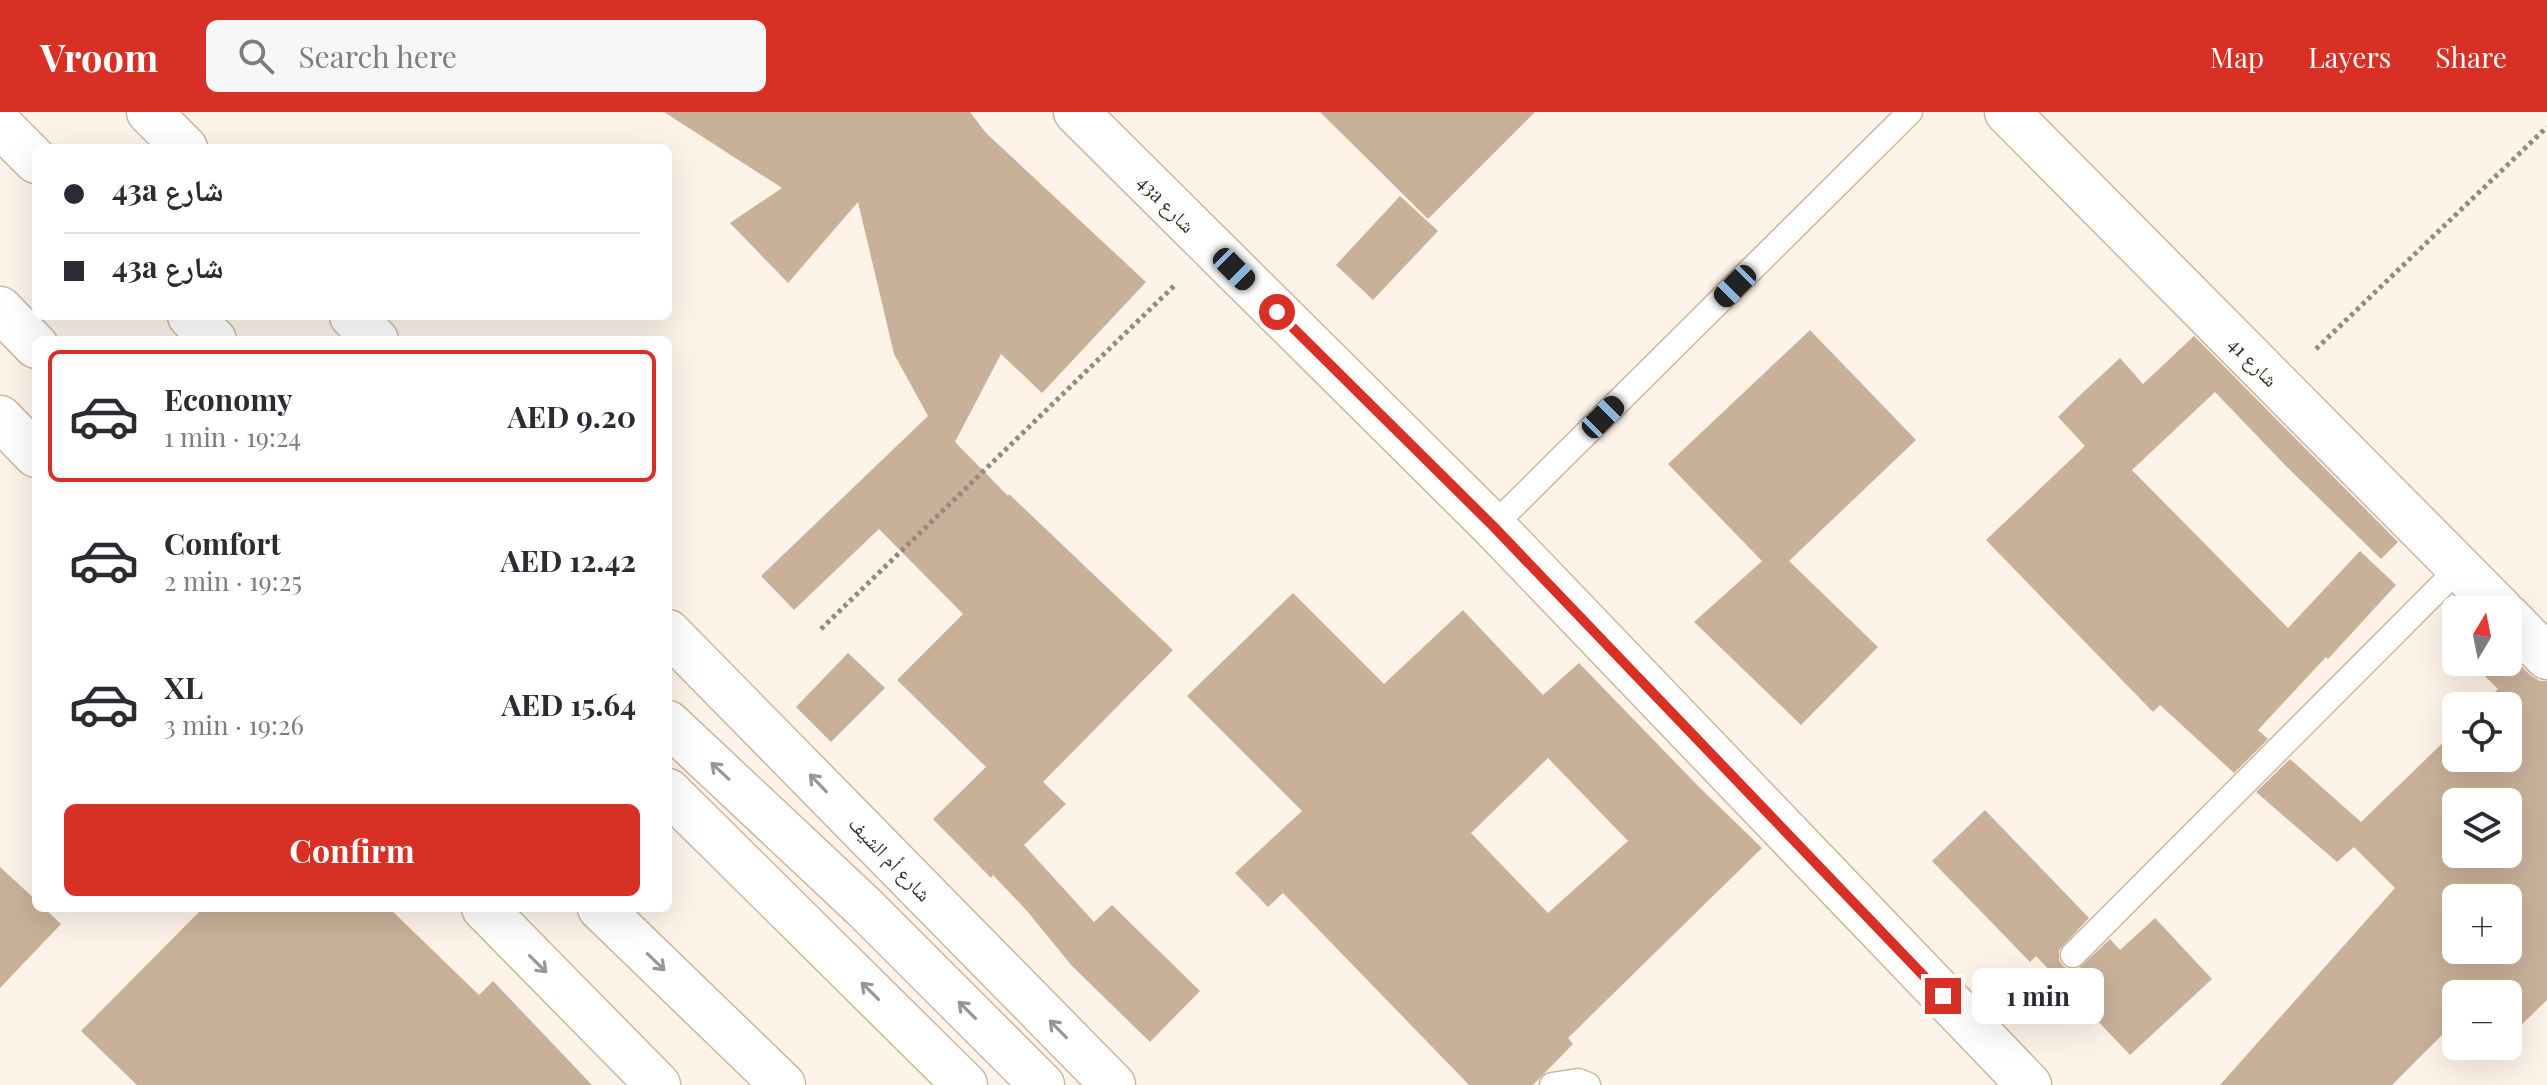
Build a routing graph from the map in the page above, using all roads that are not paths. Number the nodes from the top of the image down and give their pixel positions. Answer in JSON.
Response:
{"nodes":[{"id":1,"x":149,"y":112,"type":"edge"},
{"id":2,"x":1076,"y":112,"type":"edge"},
{"id":3,"x":1910,"y":112,"type":"edge"},
{"id":4,"x":2007,"y":112,"type":"edge"},
{"id":5,"x":0,"y":125,"type":"edge"},
{"id":6,"x":181,"y":144,"type":"edge"},
{"id":7,"x":32,"y":157,"type":"edge"},
{"id":8,"x":0,"y":309,"type":"edge"},
{"id":9,"x":194,"y":320,"type":"edge"},
{"id":10,"x":356,"y":320,"type":"edge"},
{"id":11,"x":210,"y":336,"type":"edge"},
{"id":12,"x":372,"y":336,"type":"edge"},
{"id":13,"x":32,"y":342,"type":"edge"},
{"id":14,"x":0,"y":418,"type":"edge"},
{"id":15,"x":32,"y":451,"type":"edge"},
{"id":16,"x":1493,"y":526,"type":"junction"},
{"id":17,"x":2459,"y":568,"type":"junction"},
{"id":18,"x":2487,"y":596,"type":"edge"},
{"id":19,"x":2522,"y":631,"type":"edge"},
{"id":20,"x":672,"y":636,"type":"edge"},
{"id":21,"x":2547,"y":657,"type":"edge"},
{"id":22,"x":672,"y":727,"type":"edge"},
{"id":23,"x":672,"y":795,"type":"edge"},
{"id":24,"x":488,"y":912,"type":"edge"},
{"id":25,"x":604,"y":912,"type":"edge"},
{"id":26,"x":2073,"y":955,"type":"dead end"},
{"id":27,"x":658,"y":1085,"type":"edge"},
{"id":28,"x":783,"y":1085,"type":"edge"},
{"id":29,"x":965,"y":1085,"type":"edge"},
{"id":30,"x":1042,"y":1085,"type":"edge"},
{"id":31,"x":1113,"y":1085,"type":"edge"},
{"id":32,"x":1552,"y":1085,"type":"edge"},
{"id":33,"x":1588,"y":1085,"type":"edge"},
{"id":34,"x":2029,"y":1085,"type":"edge"}],
"edges":[{"from":1,"to":6,"type":"street"},
{"from":2,"to":16,"type":"street","name":"43a شارع"},
{"from":3,"to":16,"type":"lane"},
{"from":4,"to":17,"type":"street","name":"شارع 41"},
{"from":5,"to":7,"type":"street"},
{"from":8,"to":13,"type":"street"},
{"from":9,"to":11,"type":"street"},
{"from":10,"to":12,"type":"street"},
{"from":14,"to":15,"type":"street"},
{"from":16,"to":34,"type":"street","name":"43a شارع"},
{"from":17,"to":18,"type":"street","name":"شارع 41"},
{"from":17,"to":26,"type":"lane"},
{"from":19,"to":21,"type":"street"},
{"from":31,"to":20,"type":"street","name":"شارع أم الشيف","one_way":true},
{"from":30,"to":22,"type":"street","one_way":true},
{"from":29,"to":23,"type":"street","one_way":true},
{"from":24,"to":27,"type":"street","one_way":true},
{"from":25,"to":28,"type":"street","one_way":true},
{"from":32,"to":33,"type":"lane"}]}
